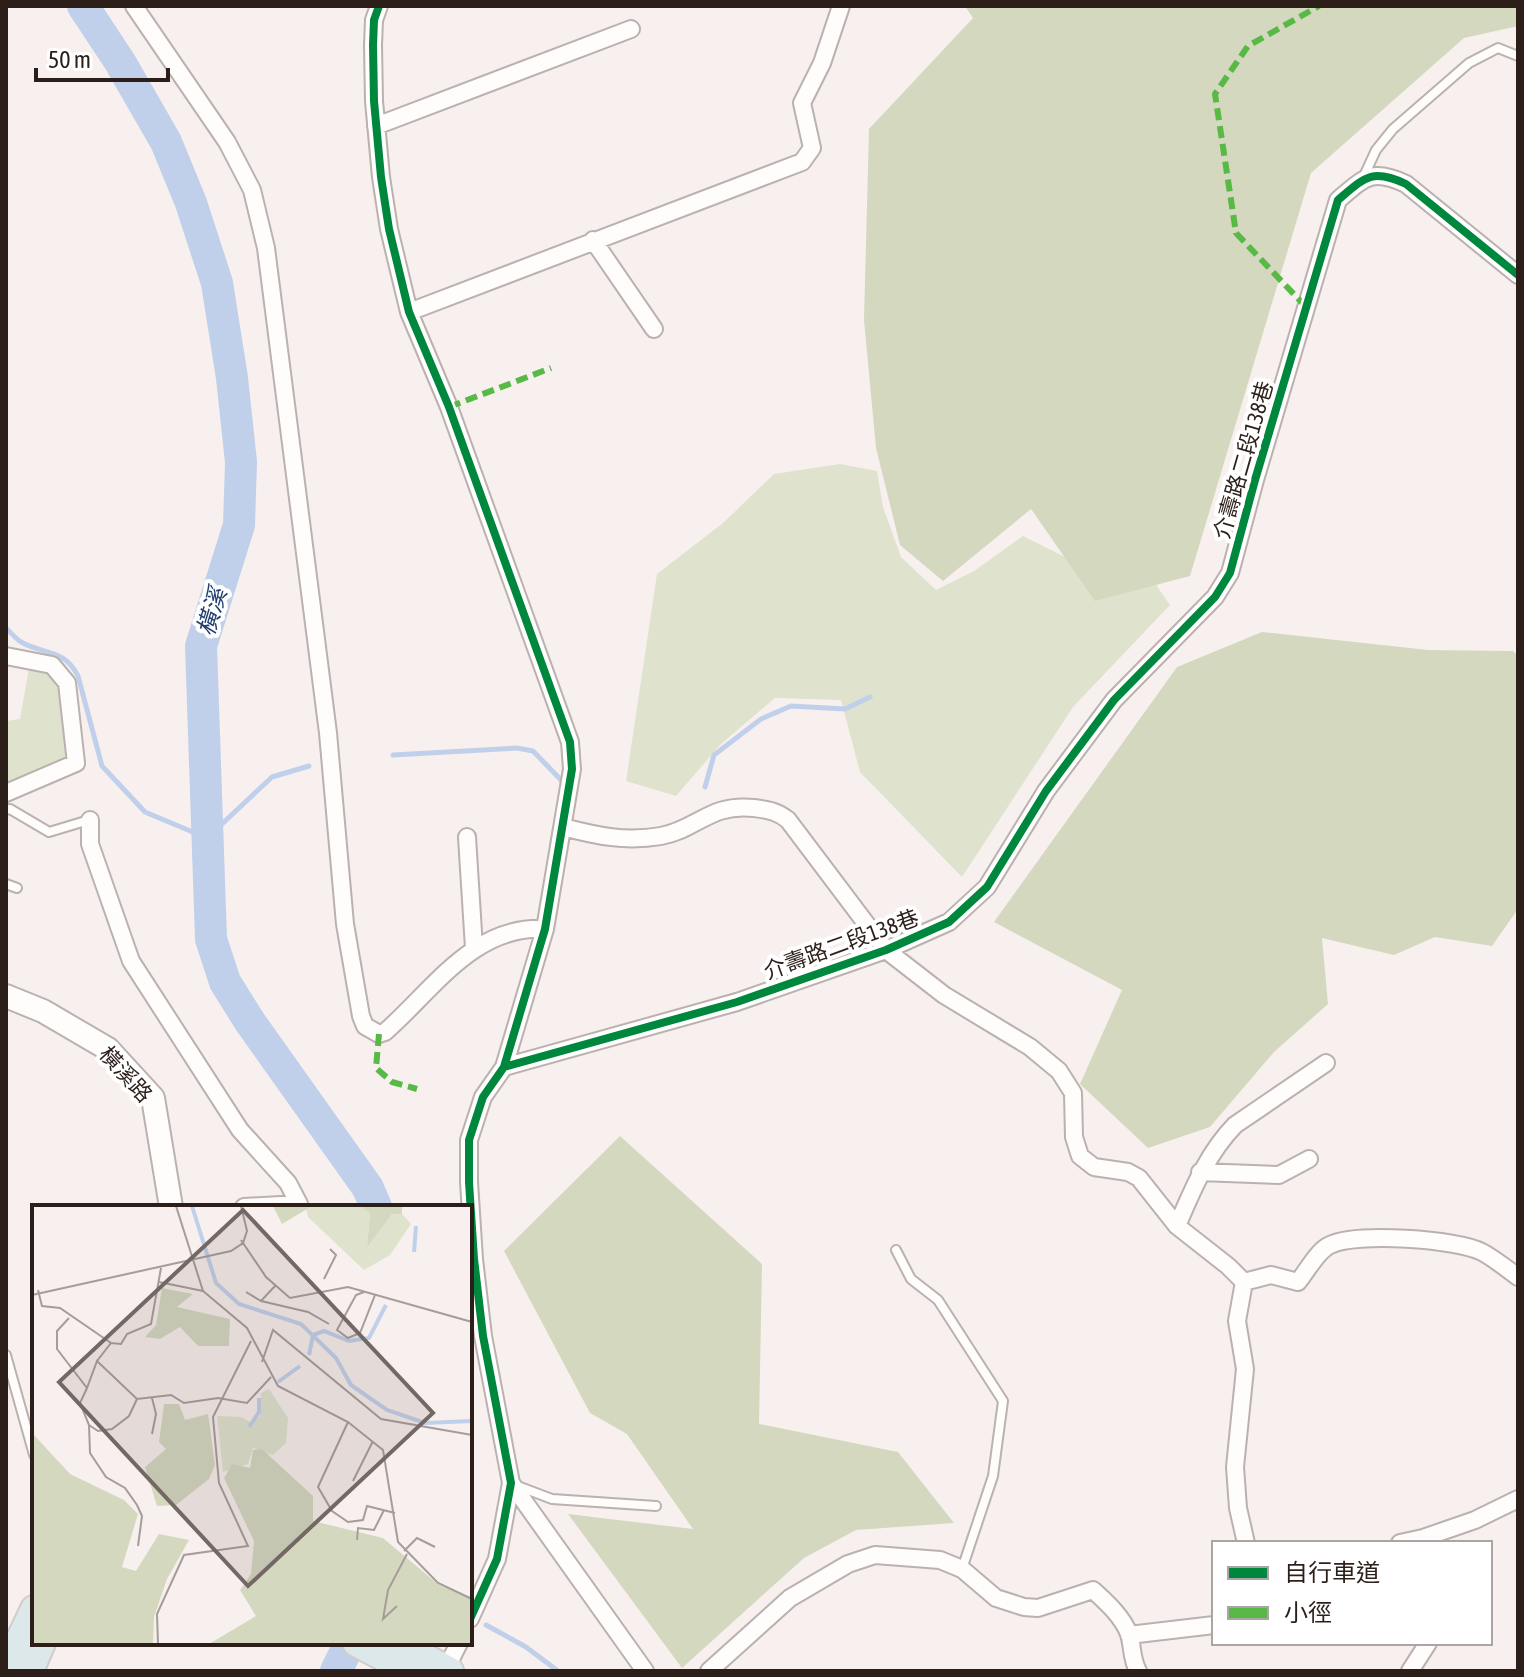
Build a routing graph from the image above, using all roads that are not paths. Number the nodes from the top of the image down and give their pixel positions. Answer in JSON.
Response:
{"nodes":[{"id":1,"x":134,"y":6,"type":"edge"},
{"id":2,"x":379,"y":6,"type":"edge"},
{"id":3,"x":841,"y":6,"type":"edge"},
{"id":4,"x":631,"y":29,"type":"dead end"},
{"id":5,"x":1518,"y":56,"type":"edge"},
{"id":6,"x":376,"y":126,"type":"junction"},
{"id":7,"x":1363,"y":179,"type":"junction"},
{"id":8,"x":593,"y":240,"type":"junction"},
{"id":9,"x":1518,"y":275,"type":"edge"},
{"id":10,"x":409,"y":312,"type":"junction"},
{"id":11,"x":654,"y":329,"type":"dead end"},
{"id":12,"x":6,"y":656,"type":"edge"},
{"id":13,"x":6,"y":793,"type":"edge"},
{"id":14,"x":6,"y":810,"type":"edge"},
{"id":15,"x":90,"y":820,"type":"joint"},
{"id":16,"x":563,"y":827,"type":"junction"},
{"id":17,"x":467,"y":837,"type":"dead end"},
{"id":18,"x":6,"y":884,"type":"edge"},
{"id":19,"x":17,"y":888,"type":"dead end"},
{"id":20,"x":545,"y":929,"type":"junction"},
{"id":21,"x":474,"y":948,"type":"junction"},
{"id":22,"x":886,"y":950,"type":"junction"},
{"id":23,"x":6,"y":996,"type":"edge"},
{"id":24,"x":1326,"y":1063,"type":"dead end"},
{"id":25,"x":504,"y":1067,"type":"junction"},
{"id":26,"x":1309,"y":1159,"type":"dead end"},
{"id":27,"x":1200,"y":1172,"type":"junction"},
{"id":28,"x":171,"y":1205,"type":"edge"},
{"id":29,"x":299,"y":1205,"type":"edge"},
{"id":30,"x":470,"y":1205,"type":"edge"},
{"id":31,"x":1177,"y":1226,"type":"junction"},
{"id":32,"x":472,"y":1228,"type":"edge"},
{"id":33,"x":896,"y":1250,"type":"dead end"},
{"id":34,"x":1518,"y":1277,"type":"edge"},
{"id":35,"x":1244,"y":1282,"type":"junction"},
{"id":36,"x":6,"y":1355,"type":"edge"},
{"id":37,"x":32,"y":1448,"type":"edge"},
{"id":38,"x":511,"y":1483,"type":"junction"},
{"id":39,"x":1518,"y":1499,"type":"edge"},
{"id":40,"x":656,"y":1506,"type":"dead end"},
{"id":41,"x":1246,"y":1541,"type":"edge"},
{"id":42,"x":1423,"y":1541,"type":"edge"},
{"id":43,"x":962,"y":1569,"type":"junction"},
{"id":44,"x":32,"y":1613,"type":"edge"},
{"id":45,"x":472,"y":1615,"type":"edge"},
{"id":46,"x":1212,"y":1625,"type":"edge"},
{"id":47,"x":1129,"y":1635,"type":"junction"},
{"id":48,"x":41,"y":1645,"type":"edge"},
{"id":49,"x":362,"y":1645,"type":"edge"},
{"id":50,"x":402,"y":1645,"type":"edge"},
{"id":51,"x":457,"y":1645,"type":"edge"},
{"id":52,"x":1427,"y":1645,"type":"edge"},
{"id":53,"x":6,"y":1668,"type":"edge"},
{"id":54,"x":435,"y":1668,"type":"edge"},
{"id":55,"x":30,"y":1671,"type":"edge"},
{"id":56,"x":645,"y":1671,"type":"edge"},
{"id":57,"x":709,"y":1671,"type":"edge"},
{"id":58,"x":1138,"y":1671,"type":"edge"},
{"id":59,"x":1410,"y":1671,"type":"edge"}],
"edges":[{"from":1,"to":21,"type":"street"},
{"from":2,"to":6,"type":"street"},
{"from":3,"to":8,"type":"street"},
{"from":4,"to":6,"type":"street"},
{"from":5,"to":7,"type":"lane"},
{"from":6,"to":10,"type":"street"},
{"from":7,"to":9,"type":"street"},
{"from":7,"to":22,"type":"street","name":"介壽路二段138巷"},
{"from":8,"to":10,"type":"street"},
{"from":8,"to":11,"type":"street"},
{"from":10,"to":16,"type":"street"},
{"from":12,"to":13,"type":"street"},
{"from":14,"to":15,"type":"lane"},
{"from":15,"to":29,"type":"street"},
{"from":16,"to":20,"type":"street"},
{"from":16,"to":22,"type":"street"},
{"from":17,"to":21,"type":"street"},
{"from":18,"to":19,"type":"lane"},
{"from":20,"to":21,"type":"street"},
{"from":20,"to":25,"type":"street"},
{"from":22,"to":25,"type":"street","name":"介壽路二段138巷"},
{"from":22,"to":31,"type":"street"},
{"from":23,"to":28,"type":"main road","name":"橫溪路"},
{"from":24,"to":27,"type":"street"},
{"from":25,"to":30,"type":"street"},
{"from":26,"to":27,"type":"street"},
{"from":27,"to":31,"type":"street"},
{"from":31,"to":35,"type":"street"},
{"from":32,"to":38,"type":"street"},
{"from":33,"to":43,"type":"lane"},
{"from":34,"to":35,"type":"street"},
{"from":35,"to":41,"type":"street"},
{"from":36,"to":37,"type":"lane"},
{"from":38,"to":40,"type":"lane"},
{"from":38,"to":45,"type":"street"},
{"from":38,"to":56,"type":"street"},
{"from":39,"to":42,"type":"street"},
{"from":43,"to":47,"type":"street"},
{"from":43,"to":57,"type":"street"},
{"from":44,"to":53,"type":"main road"},
{"from":46,"to":47,"type":"street"},
{"from":47,"to":58,"type":"street"},
{"from":48,"to":55,"type":"main road"},
{"from":49,"to":54,"type":"main road"},
{"from":50,"to":54,"type":"main road"},
{"from":51,"to":54,"type":"street"},
{"from":52,"to":59,"type":"street"}]}
